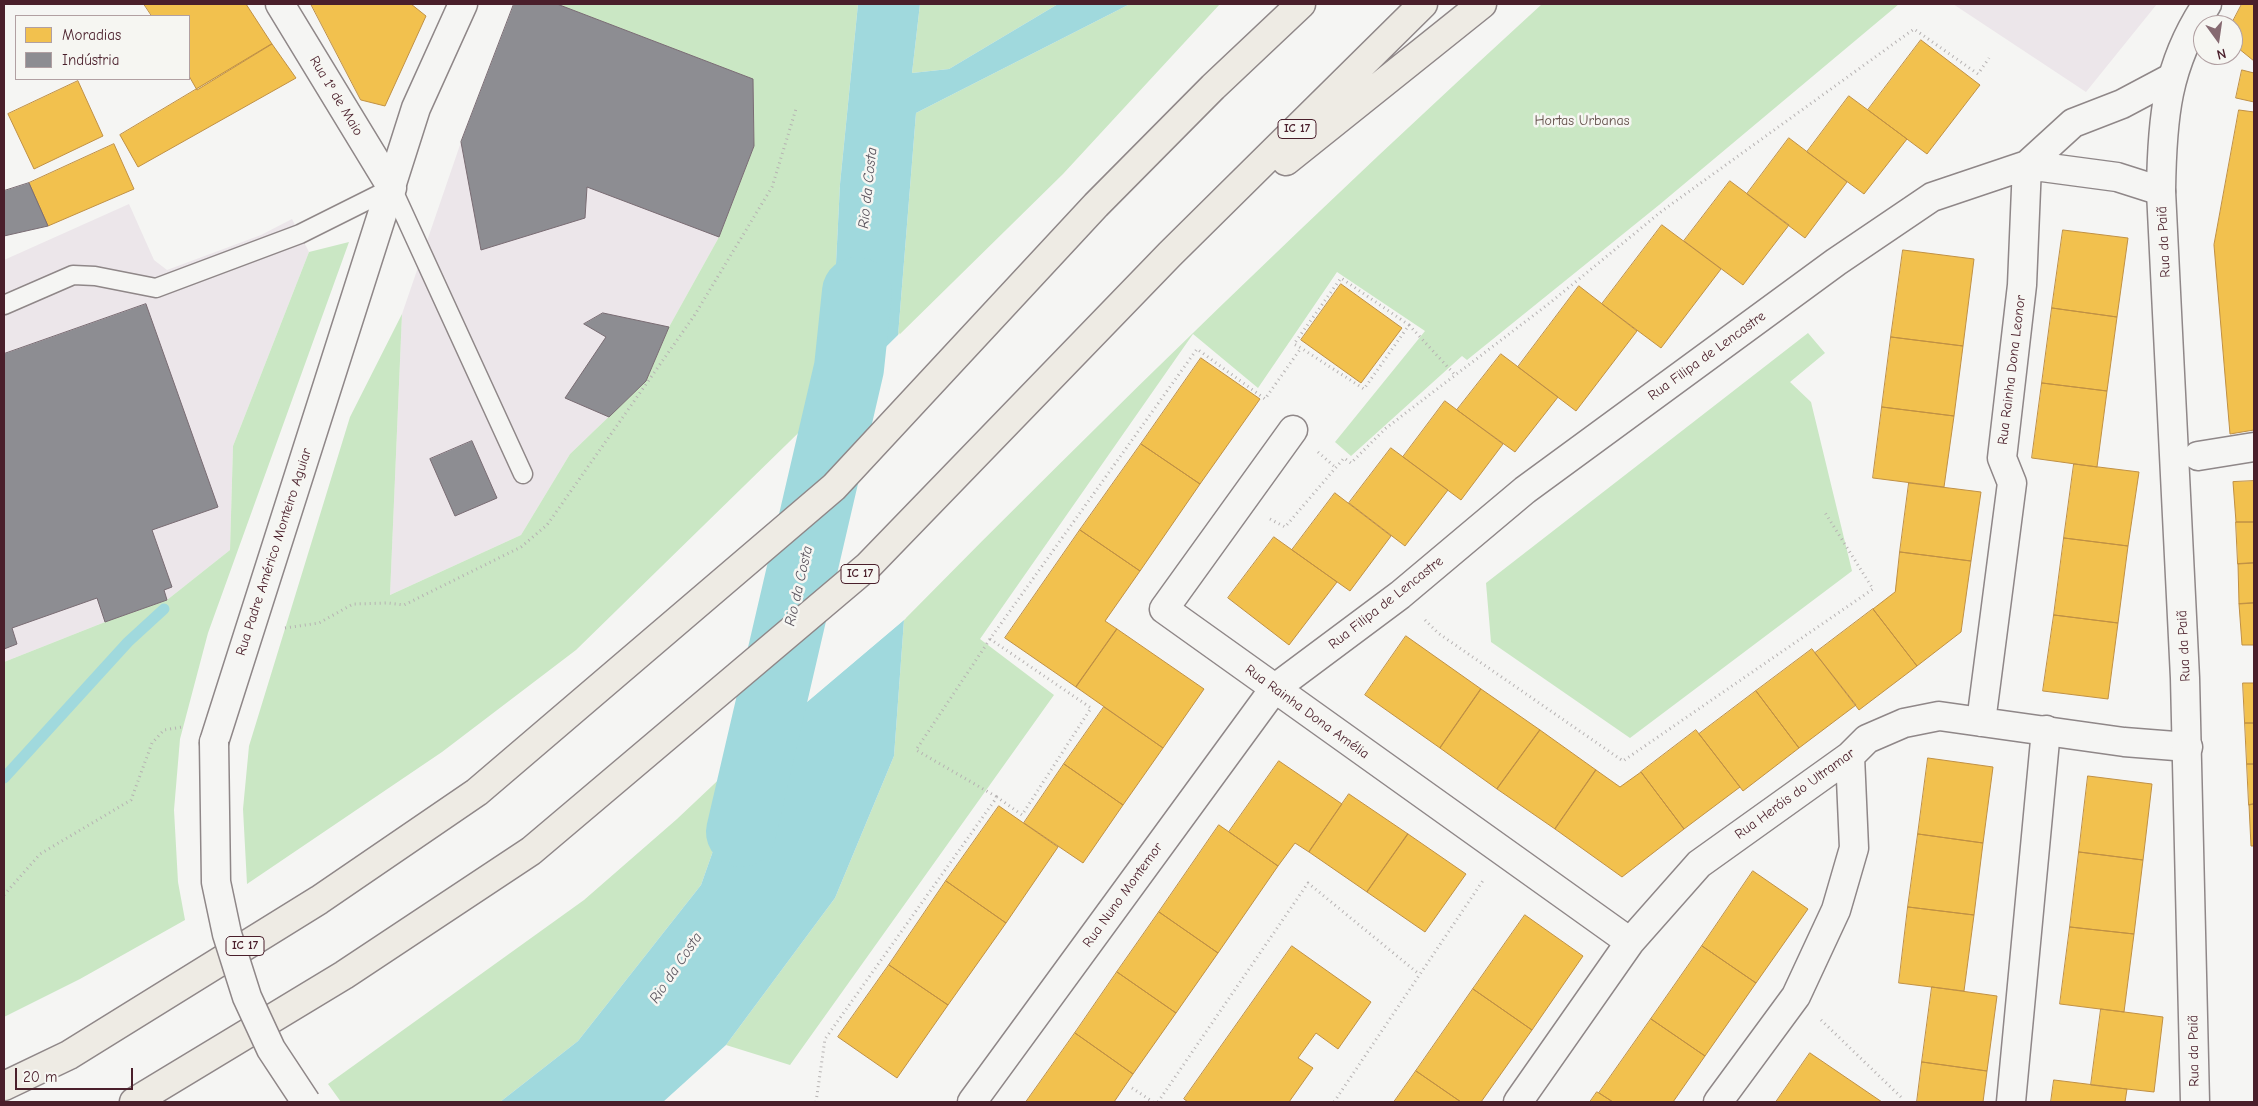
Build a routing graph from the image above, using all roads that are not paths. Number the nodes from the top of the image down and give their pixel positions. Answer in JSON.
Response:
{"nodes":[{"id":1,"x":280,"y":4,"type":"edge"},
{"id":2,"x":463,"y":4,"type":"edge"},
{"id":3,"x":1274,"y":4,"type":"edge"},
{"id":4,"x":1301,"y":4,"type":"edge"},
{"id":5,"x":1423,"y":4,"type":"edge"},
{"id":6,"x":1482,"y":4,"type":"edge"},
{"id":7,"x":2207,"y":4,"type":"edge"},
{"id":8,"x":2171,"y":78,"type":"junction"},
{"id":9,"x":1212,"y":87,"type":"junction"},
{"id":10,"x":2027,"y":164,"type":"junction"},
{"id":11,"x":392,"y":188,"type":"junction"},
{"id":12,"x":2161,"y":191,"type":"junction"},
{"id":13,"x":1165,"y":260,"type":"junction"},
{"id":14,"x":4,"y":305,"type":"edge"},
{"id":15,"x":1293,"y":430,"type":"dead end"},
{"id":16,"x":2254,"y":447,"type":"edge"},
{"id":17,"x":2198,"y":456,"type":"dead end"},
{"id":18,"x":523,"y":474,"type":"dead end"},
{"id":19,"x":1274,"y":688,"type":"junction"},
{"id":20,"x":1981,"y":722,"type":"junction"},
{"id":21,"x":2046,"y":730,"type":"junction"},
{"id":22,"x":2188,"y":747,"type":"junction"},
{"id":23,"x":1850,"y":756,"type":"junction"},
{"id":24,"x":1630,"y":942,"type":"junction"},
{"id":25,"x":4,"y":1086,"type":"edge"},
{"id":26,"x":134,"y":1102,"type":"edge"},
{"id":27,"x":306,"y":1102,"type":"edge"},
{"id":28,"x":972,"y":1102,"type":"edge"},
{"id":29,"x":1518,"y":1102,"type":"edge"},
{"id":30,"x":1718,"y":1102,"type":"edge"},
{"id":31,"x":2011,"y":1102,"type":"edge"},
{"id":32,"x":2195,"y":1102,"type":"edge"}],
"edges":[{"from":1,"to":11,"type":"street","name":"Rua 1º de Maio"},
{"from":2,"to":11,"type":"street","name":"Rua Padre Américo Monteiro Aguiar"},
{"from":3,"to":9,"type":"highway"},
{"from":4,"to":9,"type":"highway","number":"IC 17"},
{"from":5,"to":13,"type":"highway","number":"IC 17"},
{"from":6,"to":13,"type":"highway"},
{"from":7,"to":8,"type":"street","name":"Rua da Paiã"},
{"from":8,"to":10,"type":"street","name":"Rua Filipa de Lencastre"},
{"from":8,"to":12,"type":"street","name":"Rua da Paiã"},
{"from":9,"to":25,"type":"highway","number":"IC 17"},
{"from":10,"to":12,"type":"street"},
{"from":10,"to":19,"type":"street","name":"Rua Filipa de Lencastre"},
{"from":10,"to":20,"type":"street","name":"Rua Rainha Dona Leonor"},
{"from":11,"to":14,"type":"lane"},
{"from":11,"to":18,"type":"lane"},
{"from":11,"to":27,"type":"street","name":"Rua Padre Américo Monteiro Aguiar","bridge":true},
{"from":12,"to":22,"type":"street","name":"Rua da Paiã"},
{"from":13,"to":26,"type":"highway","number":"IC 17"},
{"from":15,"to":19,"type":"street","name":"Rua Rainha Dona Amélia"},
{"from":16,"to":17,"type":"street"},
{"from":19,"to":24,"type":"street","name":"Rua Rainha Dona Amélia"},
{"from":19,"to":28,"type":"street","name":"Rua Nuno Montemor"},
{"from":20,"to":21,"type":"street","name":"Rua Heróis do Ultramar"},
{"from":20,"to":23,"type":"street","name":"Rua Heróis do Ultramar"},
{"from":21,"to":22,"type":"street","name":"Rua Heróis do Ultramar"},
{"from":21,"to":31,"type":"street"},
{"from":22,"to":32,"type":"street","name":"Rua da Paiã"},
{"from":23,"to":24,"type":"street","name":"Rua Heróis do Ultramar"},
{"from":23,"to":30,"type":"street"},
{"from":24,"to":29,"type":"street","name":"Rua Heróis do Ultramar"}]}
